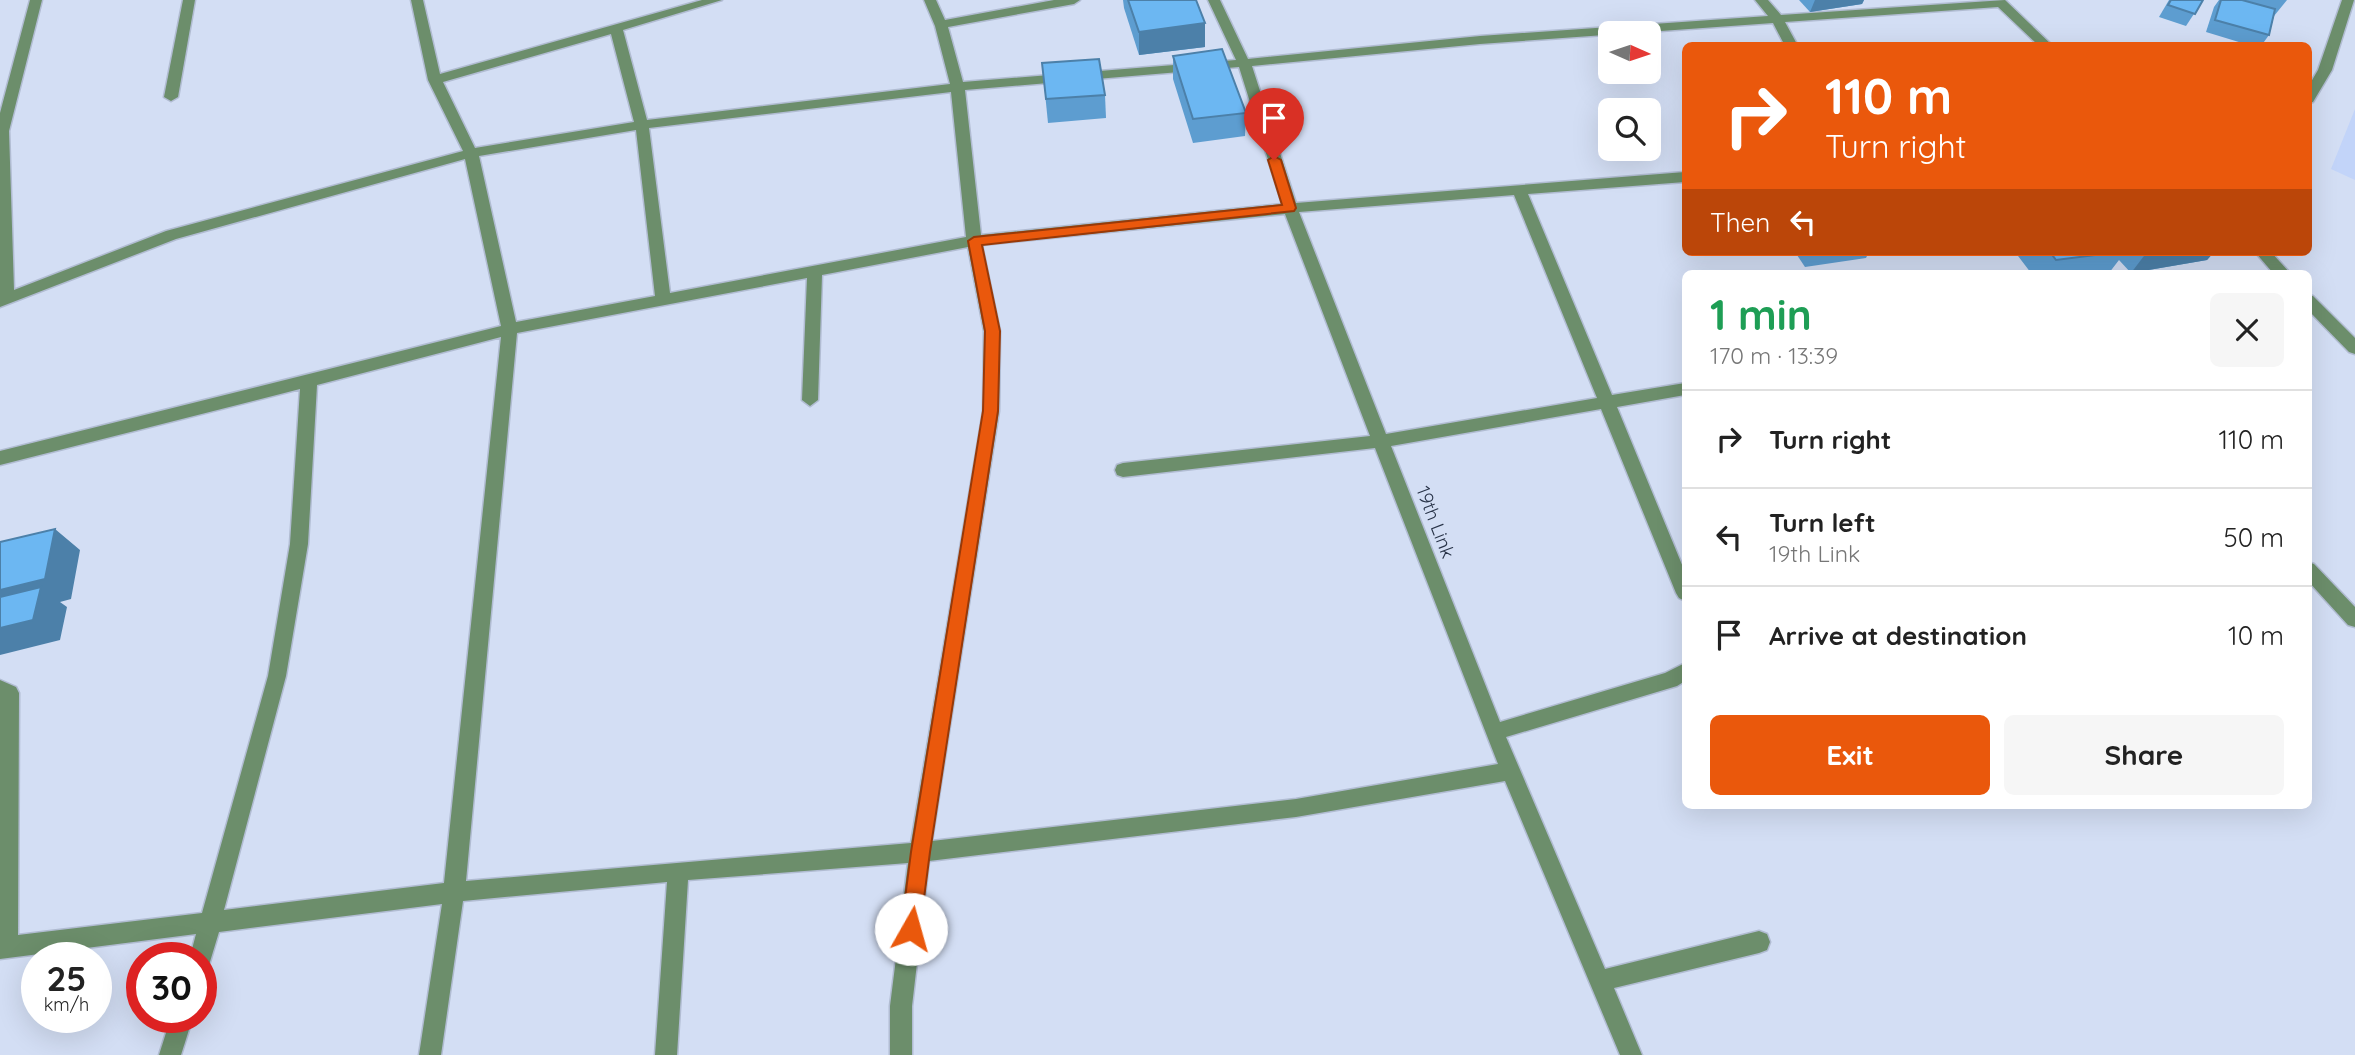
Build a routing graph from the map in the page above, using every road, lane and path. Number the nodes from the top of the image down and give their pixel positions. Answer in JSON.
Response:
{"nodes":[{"id":1,"x":36,"y":0,"type":"edge"},
{"id":2,"x":189,"y":0,"type":"edge"},
{"id":3,"x":417,"y":0,"type":"edge"},
{"id":4,"x":716,"y":0,"type":"edge"},
{"id":5,"x":930,"y":0,"type":"edge"},
{"id":6,"x":1074,"y":0,"type":"edge"},
{"id":7,"x":1214,"y":0,"type":"edge"},
{"id":8,"x":1762,"y":0,"type":"edge"},
{"id":9,"x":2348,"y":0,"type":"edge"},
{"id":10,"x":2006,"y":3,"type":"edge"},
{"id":11,"x":1777,"y":18,"type":"junction"},
{"id":12,"x":941,"y":25,"type":"junction"},
{"id":13,"x":616,"y":28,"type":"junction"},
{"id":14,"x":1790,"y":42,"type":"edge"},
{"id":15,"x":2043,"y":42,"type":"edge"},
{"id":16,"x":1244,"y":63,"type":"junction"},
{"id":17,"x":435,"y":80,"type":"junction"},
{"id":18,"x":957,"y":87,"type":"junction"},
{"id":19,"x":2312,"y":92,"type":"edge"},
{"id":20,"x":171,"y":97,"type":"dead end"},
{"id":21,"x":642,"y":125,"type":"junction"},
{"id":22,"x":1,"y":132,"type":"edge"},
{"id":23,"x":471,"y":153,"type":"junction"},
{"id":24,"x":1682,"y":177,"type":"edge"},
{"id":25,"x":1520,"y":192,"type":"junction"},
{"id":26,"x":1290,"y":208,"type":"junction"},
{"id":27,"x":974,"y":241,"type":"junction"},
{"id":28,"x":2266,"y":256,"type":"edge"},
{"id":29,"x":2279,"y":270,"type":"edge"},
{"id":30,"x":815,"y":271,"type":"junction"},
{"id":31,"x":663,"y":300,"type":"junction"},
{"id":32,"x":4,"y":301,"type":"edge"},
{"id":33,"x":2312,"y":304,"type":"edge"},
{"id":34,"x":510,"y":329,"type":"junction"},
{"id":35,"x":2355,"y":348,"type":"edge"},
{"id":36,"x":309,"y":381,"type":"junction"},
{"id":37,"x":1682,"y":390,"type":"edge"},
{"id":38,"x":810,"y":400,"type":"dead end"},
{"id":39,"x":1608,"y":403,"type":"junction"},
{"id":40,"x":1382,"y":441,"type":"junction"},
{"id":41,"x":0,"y":458,"type":"edge"},
{"id":42,"x":1123,"y":470,"type":"dead end"},
{"id":43,"x":2312,"y":573,"type":"edge"},
{"id":44,"x":1682,"y":586,"type":"edge"},
{"id":45,"x":2355,"y":619,"type":"edge"},
{"id":46,"x":1682,"y":673,"type":"edge"},
{"id":47,"x":0,"y":688,"type":"edge"},
{"id":48,"x":1494,"y":732,"type":"junction"},
{"id":49,"x":1509,"y":771,"type":"junction"},
{"id":50,"x":920,"y":852,"type":"junction"},
{"id":51,"x":678,"y":871,"type":"junction"},
{"id":52,"x":454,"y":892,"type":"junction"},
{"id":53,"x":212,"y":921,"type":"junction"},
{"id":54,"x":206,"y":942,"type":"edge"},
{"id":55,"x":1759,"y":942,"type":"dead end"},
{"id":56,"x":3,"y":947,"type":"edge"},
{"id":57,"x":1599,"y":981,"type":"junction"},
{"id":58,"x":177,"y":1033,"type":"edge"},
{"id":59,"x":170,"y":1055,"type":"edge"},
{"id":60,"x":430,"y":1055,"type":"edge"},
{"id":61,"x":666,"y":1055,"type":"edge"},
{"id":62,"x":901,"y":1055,"type":"edge"},
{"id":63,"x":1631,"y":1055,"type":"edge"}],
"edges":[{"from":1,"to":22,"type":"street"},
{"from":2,"to":20,"type":"street"},
{"from":3,"to":17,"type":"street"},
{"from":4,"to":13,"type":"street"},
{"from":5,"to":12,"type":"street"},
{"from":6,"to":12,"type":"street"},
{"from":7,"to":16,"type":"street","name":"19th Link"},
{"from":8,"to":11,"type":"street"},
{"from":9,"to":19,"type":"street"},
{"from":10,"to":11,"type":"street"},
{"from":10,"to":15,"type":"street"},
{"from":11,"to":14,"type":"street"},
{"from":11,"to":16,"type":"street"},
{"from":12,"to":18,"type":"street"},
{"from":13,"to":17,"type":"street"},
{"from":13,"to":21,"type":"street"},
{"from":16,"to":18,"type":"street"},
{"from":16,"to":26,"type":"street","name":"19th Link"},
{"from":17,"to":23,"type":"street"},
{"from":18,"to":21,"type":"street"},
{"from":18,"to":27,"type":"street"},
{"from":21,"to":23,"type":"street"},
{"from":21,"to":31,"type":"street"},
{"from":22,"to":32,"type":"street"},
{"from":23,"to":32,"type":"street"},
{"from":23,"to":34,"type":"street"},
{"from":24,"to":25,"type":"street"},
{"from":25,"to":26,"type":"street"},
{"from":25,"to":39,"type":"street"},
{"from":26,"to":27,"type":"street"},
{"from":26,"to":40,"type":"street","name":"19th Link"},
{"from":27,"to":30,"type":"street"},
{"from":27,"to":50,"type":"street"},
{"from":28,"to":29,"type":"street"},
{"from":30,"to":31,"type":"street"},
{"from":30,"to":38,"type":"street"},
{"from":31,"to":34,"type":"street"},
{"from":33,"to":35,"type":"street"},
{"from":34,"to":36,"type":"street"},
{"from":34,"to":52,"type":"street"},
{"from":36,"to":41,"type":"street"},
{"from":36,"to":53,"type":"street"},
{"from":37,"to":39,"type":"street"},
{"from":39,"to":40,"type":"street"},
{"from":39,"to":44,"type":"street"},
{"from":40,"to":42,"type":"street"},
{"from":40,"to":48,"type":"street","name":"19th Link"},
{"from":43,"to":45,"type":"street"},
{"from":46,"to":48,"type":"street"},
{"from":47,"to":56,"type":"street"},
{"from":48,"to":49,"type":"street","name":"19th Link"},
{"from":49,"to":50,"type":"street"},
{"from":49,"to":57,"type":"street","name":"19th Link"},
{"from":50,"to":51,"type":"street"},
{"from":50,"to":62,"type":"street"},
{"from":51,"to":52,"type":"street"},
{"from":51,"to":61,"type":"street"},
{"from":52,"to":53,"type":"street"},
{"from":52,"to":60,"type":"street"},
{"from":53,"to":54,"type":"street"},
{"from":53,"to":56,"type":"street"},
{"from":55,"to":57,"type":"street"},
{"from":57,"to":63,"type":"street","name":"19th Link"},
{"from":58,"to":59,"type":"street"}]}
